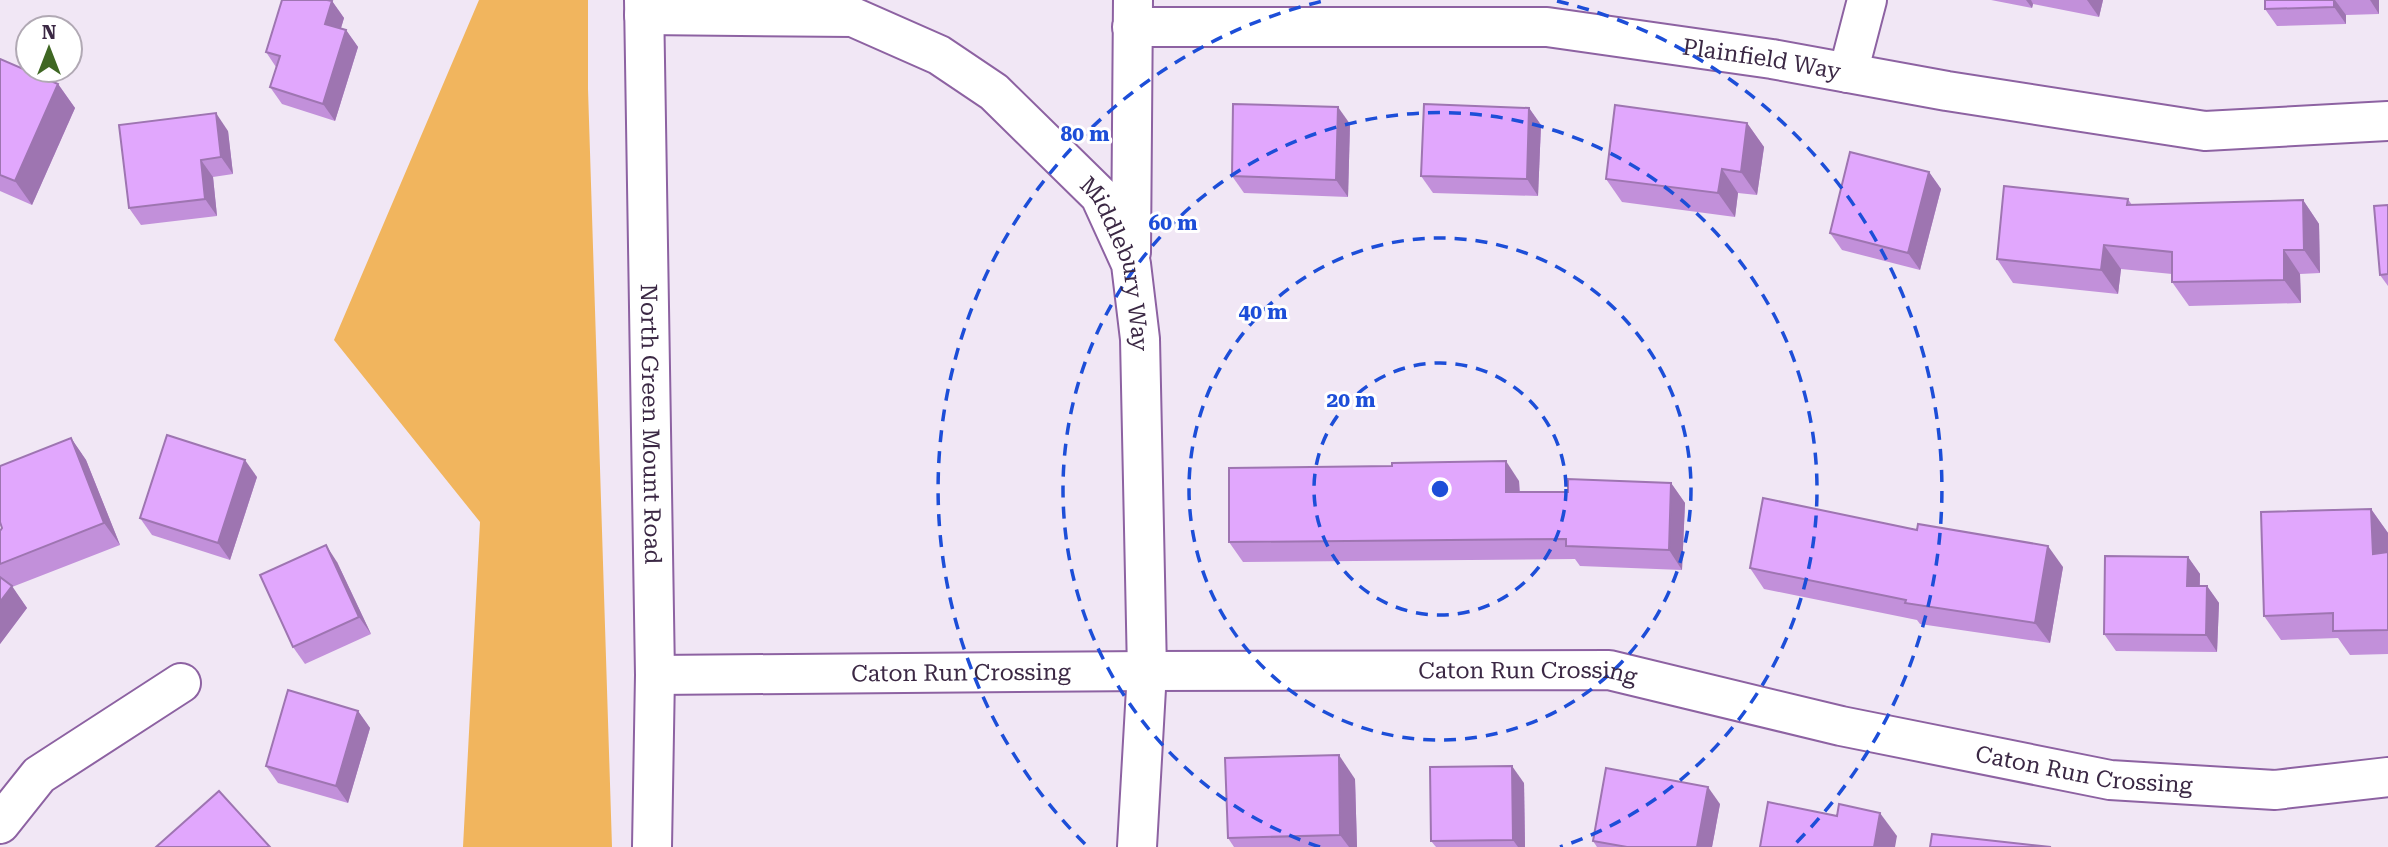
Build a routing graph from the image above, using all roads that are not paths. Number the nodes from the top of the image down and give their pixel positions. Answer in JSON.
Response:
{"nodes":[{"id":1,"x":1867,"y":0,"type":"edge"},
{"id":2,"x":644,"y":7,"type":"edge"},
{"id":3,"x":1133,"y":13,"type":"edge"},
{"id":4,"x":1848,"y":73,"type":"junction"},
{"id":5,"x":2388,"y":121,"type":"edge"},
{"id":6,"x":1131,"y":264,"type":"junction"},
{"id":7,"x":1147,"y":671,"type":"junction"},
{"id":8,"x":655,"y":676,"type":"junction"},
{"id":9,"x":181,"y":683,"type":"dead end"},
{"id":10,"x":2388,"y":778,"type":"edge"},
{"id":11,"x":0,"y":824,"type":"edge"},
{"id":12,"x":652,"y":847,"type":"edge"},
{"id":13,"x":1137,"y":847,"type":"edge"}],
"edges":[{"from":1,"to":4,"type":"street"},
{"from":2,"to":6,"type":"street","name":"Middlebury Way"},
{"from":2,"to":8,"type":"street","name":"North Green Mount Road"},
{"from":3,"to":4,"type":"street","name":"Plainfield Way"},
{"from":3,"to":6,"type":"street"},
{"from":4,"to":5,"type":"street","name":"Plainfield Way"},
{"from":6,"to":7,"type":"street","name":"Middlebury Way"},
{"from":7,"to":8,"type":"street","name":"Caton Run Crossing"},
{"from":7,"to":10,"type":"street","name":"Caton Run Crossing"},
{"from":7,"to":13,"type":"street","name":"Middlebury Way"},
{"from":8,"to":12,"type":"street","name":"North Green Mount Road"},
{"from":9,"to":11,"type":"street"}]}
